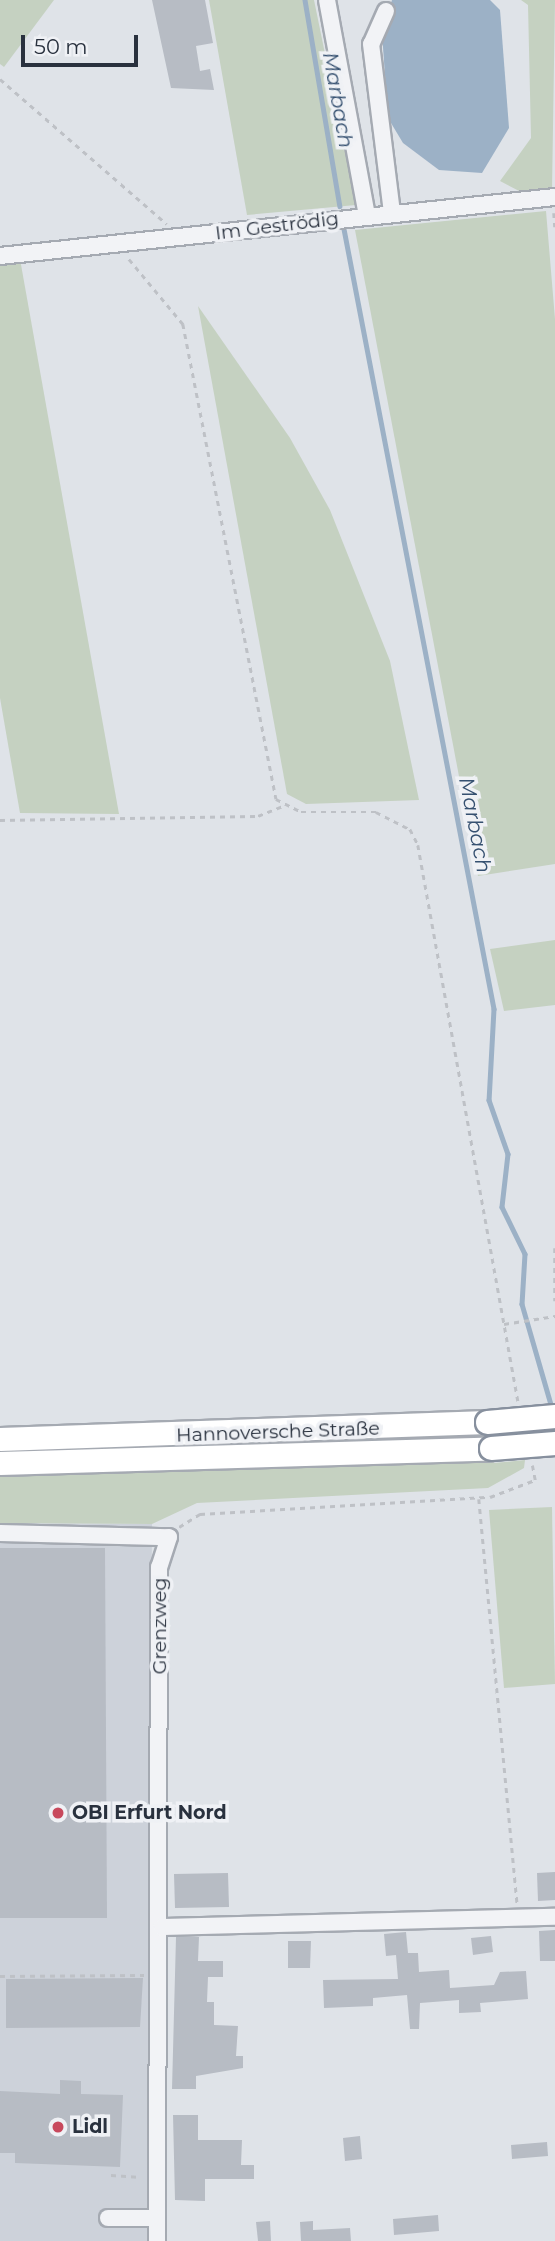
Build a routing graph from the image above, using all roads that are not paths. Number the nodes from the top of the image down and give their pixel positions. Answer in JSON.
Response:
{"nodes":[{"id":1,"x":327,"y":0,"type":"edge"},
{"id":2,"x":386,"y":11,"type":"dead end"},
{"id":3,"x":555,"y":197,"type":"edge"},
{"id":4,"x":392,"y":213,"type":"junction"},
{"id":5,"x":366,"y":215,"type":"junction"},
{"id":6,"x":0,"y":256,"type":"edge"},
{"id":7,"x":555,"y":1416,"type":"edge"},
{"id":8,"x":0,"y":1439,"type":"edge"},
{"id":9,"x":555,"y":1443,"type":"edge"},
{"id":10,"x":0,"y":1463,"type":"edge"},
{"id":11,"x":0,"y":1533,"type":"edge"},
{"id":12,"x":555,"y":1917,"type":"edge"},
{"id":13,"x":162,"y":1927,"type":"junction"},
{"id":14,"x":108,"y":2218,"type":"dead end"},
{"id":15,"x":157,"y":2218,"type":"junction"},
{"id":16,"x":157,"y":2241,"type":"edge"}],
"edges":[{"from":1,"to":5,"type":"street"},
{"from":2,"to":4,"type":"street"},
{"from":3,"to":4,"type":"street","name":"Im Geströdig"},
{"from":4,"to":5,"type":"street","name":"Im Geströdig"},
{"from":5,"to":6,"type":"street","name":"Im Geströdig"},
{"from":7,"to":8,"type":"highway","name":"Hannoversche Straße","bridge":true},
{"from":9,"to":10,"type":"highway","name":"Hannoversche Straße","bridge":true},
{"from":11,"to":13,"type":"street","name":"Grenzweg"},
{"from":12,"to":13,"type":"street"},
{"from":13,"to":15,"type":"street","name":"Grenzweg"},
{"from":14,"to":15,"type":"street"},
{"from":15,"to":16,"type":"street","name":"Grenzweg"}]}
